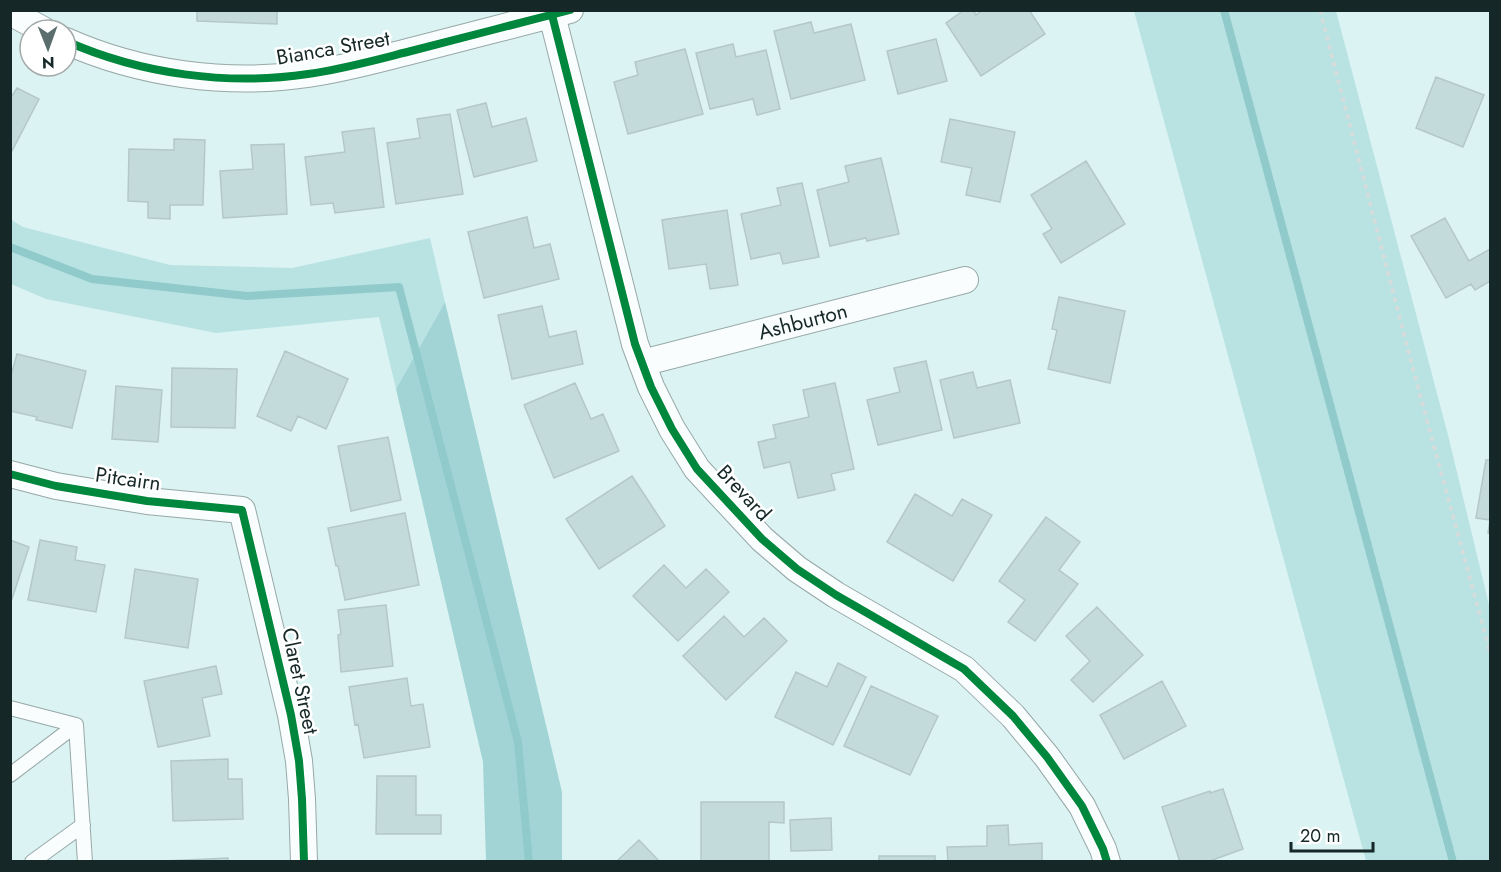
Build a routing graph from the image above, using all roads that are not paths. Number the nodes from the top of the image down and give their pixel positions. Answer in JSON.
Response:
{"nodes":[{"id":1,"x":561,"y":13,"type":"edge"},
{"id":2,"x":78,"y":45,"type":"edge"},
{"id":3,"x":965,"y":280,"type":"dead end"},
{"id":4,"x":642,"y":363,"type":"junction"},
{"id":5,"x":10,"y":474,"type":"edge"},
{"id":6,"x":242,"y":510,"type":"joint"},
{"id":7,"x":10,"y":708,"type":"edge"},
{"id":8,"x":76,"y":725,"type":"junction"},
{"id":9,"x":10,"y":775,"type":"edge"},
{"id":10,"x":83,"y":825,"type":"junction"},
{"id":11,"x":32,"y":861,"type":"edge"},
{"id":12,"x":85,"y":861,"type":"edge"},
{"id":13,"x":304,"y":861,"type":"edge"},
{"id":14,"x":1107,"y":861,"type":"edge"}],
"edges":[{"from":1,"to":2,"type":"street","name":"Bianca Street"},
{"from":1,"to":4,"type":"street","name":"Brevard"},
{"from":3,"to":4,"type":"street","name":"Ashburton"},
{"from":4,"to":14,"type":"street","name":"Brevard"},
{"from":5,"to":6,"type":"street","name":"Pitcairn"},
{"from":6,"to":13,"type":"street","name":"Claret Street"},
{"from":7,"to":8,"type":"lane"},
{"from":8,"to":9,"type":"lane"},
{"from":8,"to":10,"type":"lane"},
{"from":10,"to":11,"type":"lane"},
{"from":10,"to":12,"type":"lane"}]}
